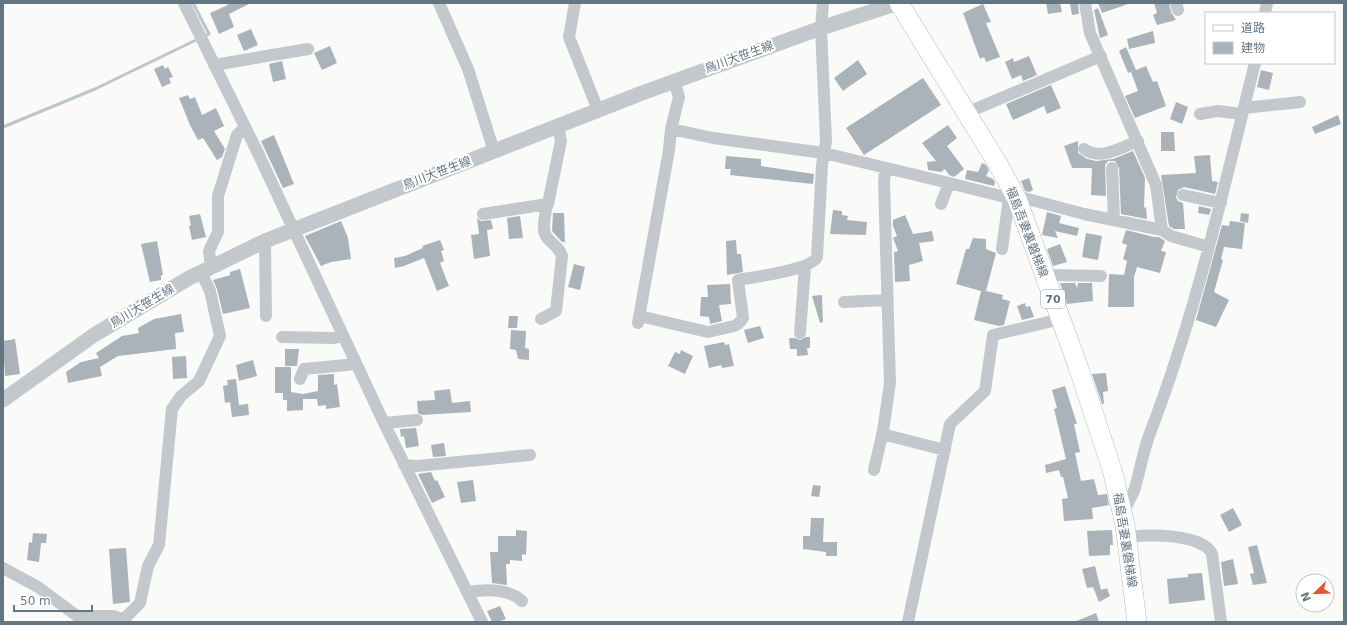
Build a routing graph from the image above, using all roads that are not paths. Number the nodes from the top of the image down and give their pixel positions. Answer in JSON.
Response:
{"nodes":[{"id":1,"x":184,"y":3,"type":"edge"},
{"id":2,"x":439,"y":3,"type":"edge"},
{"id":3,"x":575,"y":3,"type":"edge"},
{"id":4,"x":823,"y":3,"type":"edge"},
{"id":5,"x":898,"y":3,"type":"edge"},
{"id":6,"x":1085,"y":3,"type":"edge"},
{"id":7,"x":822,"y":28,"type":"junction"},
{"id":8,"x":308,"y":49,"type":"dead end"},
{"id":9,"x":1101,"y":56,"type":"junction"},
{"id":10,"x":1255,"y":64,"type":"edge"},
{"id":11,"x":214,"y":65,"type":"junction"},
{"id":12,"x":674,"y":81,"type":"junction"},
{"id":13,"x":1300,"y":102,"type":"dead end"},
{"id":14,"x":598,"y":110,"type":"junction"},
{"id":15,"x":1243,"y":111,"type":"junction"},
{"id":16,"x":966,"y":113,"type":"junction"},
{"id":17,"x":1200,"y":114,"type":"dead end"},
{"id":18,"x":558,"y":126,"type":"junction"},
{"id":19,"x":245,"y":127,"type":"junction"},
{"id":20,"x":671,"y":129,"type":"junction"},
{"id":21,"x":1138,"y":141,"type":"junction"},
{"id":22,"x":1084,"y":149,"type":"dead end"},
{"id":23,"x":494,"y":151,"type":"junction"},
{"id":24,"x":824,"y":153,"type":"junction"},
{"id":25,"x":1112,"y":168,"type":"dead end"},
{"id":26,"x":885,"y":169,"type":"junction"},
{"id":27,"x":948,"y":183,"type":"junction"},
{"id":28,"x":1183,"y":195,"type":"dead end"},
{"id":29,"x":1013,"y":199,"type":"junction"},
{"id":30,"x":1221,"y":203,"type":"junction"},
{"id":31,"x":546,"y":204,"type":"junction"},
{"id":32,"x":941,"y":204,"type":"dead end"},
{"id":33,"x":483,"y":214,"type":"dead end"},
{"id":34,"x":1114,"y":219,"type":"junction"},
{"id":35,"x":293,"y":229,"type":"junction"},
{"id":36,"x":1162,"y":230,"type":"junction"},
{"id":37,"x":265,"y":241,"type":"junction"},
{"id":38,"x":1209,"y":247,"type":"junction"},
{"id":39,"x":1002,"y":248,"type":"dead end"},
{"id":40,"x":805,"y":267,"type":"junction"},
{"id":41,"x":206,"y":270,"type":"junction"},
{"id":42,"x":1044,"y":276,"type":"junction"},
{"id":43,"x":1101,"y":276,"type":"dead end"},
{"id":44,"x":888,"y":300,"type":"junction"},
{"id":45,"x":844,"y":302,"type":"dead end"},
{"id":46,"x":266,"y":316,"type":"dead end"},
{"id":47,"x":541,"y":319,"type":"dead end"},
{"id":48,"x":1061,"y":319,"type":"junction"},
{"id":49,"x":800,"y":333,"type":"dead end"},
{"id":50,"x":343,"y":336,"type":"junction"},
{"id":51,"x":282,"y":337,"type":"dead end"},
{"id":52,"x":356,"y":364,"type":"junction"},
{"id":53,"x":300,"y":379,"type":"dead end"},
{"id":54,"x":3,"y":400,"type":"edge"},
{"id":55,"x":417,"y":420,"type":"dead end"},
{"id":56,"x":384,"y":423,"type":"junction"},
{"id":57,"x":882,"y":434,"type":"junction"},
{"id":58,"x":945,"y":450,"type":"junction"},
{"id":59,"x":530,"y":455,"type":"dead end"},
{"id":60,"x":404,"y":465,"type":"junction"},
{"id":61,"x":874,"y":470,"type":"dead end"},
{"id":62,"x":1122,"y":512,"type":"junction"},
{"id":63,"x":1127,"y":538,"type":"junction"},
{"id":64,"x":3,"y":568,"type":"edge"},
{"id":65,"x":468,"y":592,"type":"junction"},
{"id":66,"x":522,"y":601,"type":"dead end"},
{"id":67,"x":121,"y":620,"type":"edge"},
{"id":68,"x":482,"y":622,"type":"edge"},
{"id":69,"x":908,"y":622,"type":"edge"},
{"id":70,"x":1136,"y":622,"type":"edge"},
{"id":71,"x":1221,"y":622,"type":"edge"}],
"edges":[{"from":1,"to":11,"type":"street"},
{"from":2,"to":23,"type":"street"},
{"from":3,"to":14,"type":"street"},
{"from":4,"to":7,"type":"street"},
{"from":5,"to":7,"type":"street","name":"鳥川大笹生線"},
{"from":5,"to":16,"type":"main road","name":"福島吾妻裏磐梯線","number":"70"},
{"from":6,"to":9,"type":"street"},
{"from":7,"to":12,"type":"street","name":"鳥川大笹生線"},
{"from":7,"to":24,"type":"street"},
{"from":8,"to":11,"type":"street"},
{"from":9,"to":16,"type":"street"},
{"from":9,"to":21,"type":"street"},
{"from":10,"to":15,"type":"street"},
{"from":11,"to":19,"type":"street"},
{"from":12,"to":14,"type":"street","name":"鳥川大笹生線"},
{"from":12,"to":20,"type":"street"},
{"from":13,"to":15,"type":"street"},
{"from":14,"to":18,"type":"street","name":"鳥川大笹生線"},
{"from":15,"to":17,"type":"street"},
{"from":15,"to":30,"type":"street"},
{"from":16,"to":29,"type":"main road","name":"福島吾妻裏磐梯線","number":"70"},
{"from":18,"to":23,"type":"street","name":"鳥川大笹生線"},
{"from":18,"to":31,"type":"street"},
{"from":19,"to":35,"type":"street"},
{"from":19,"to":41,"type":"street"},
{"from":20,"to":24,"type":"street"},
{"from":20,"to":40,"type":"street"},
{"from":21,"to":22,"type":"street"},
{"from":21,"to":36,"type":"street"},
{"from":23,"to":35,"type":"street","name":"鳥川大笹生線"},
{"from":24,"to":26,"type":"street"},
{"from":24,"to":40,"type":"street"},
{"from":25,"to":34,"type":"street"},
{"from":26,"to":27,"type":"street"},
{"from":26,"to":44,"type":"street"},
{"from":27,"to":29,"type":"street"},
{"from":27,"to":32,"type":"street"},
{"from":28,"to":30,"type":"street"},
{"from":29,"to":34,"type":"street"},
{"from":29,"to":39,"type":"street"},
{"from":29,"to":42,"type":"main road","name":"福島吾妻裏磐梯線","number":"70"},
{"from":30,"to":38,"type":"street"},
{"from":31,"to":33,"type":"street"},
{"from":31,"to":47,"type":"street"},
{"from":34,"to":36,"type":"street"},
{"from":35,"to":37,"type":"street","name":"鳥川大笹生線"},
{"from":35,"to":50,"type":"street"},
{"from":36,"to":38,"type":"street"},
{"from":37,"to":41,"type":"street","name":"鳥川大笹生線"},
{"from":37,"to":46,"type":"street"},
{"from":38,"to":62,"type":"street"},
{"from":40,"to":49,"type":"street"},
{"from":41,"to":54,"type":"street","name":"鳥川大笹生線"},
{"from":41,"to":67,"type":"street"},
{"from":42,"to":43,"type":"street"},
{"from":42,"to":48,"type":"main road","name":"福島吾妻裏磐梯線","number":"70"},
{"from":44,"to":45,"type":"street"},
{"from":44,"to":57,"type":"street"},
{"from":48,"to":58,"type":"street"},
{"from":48,"to":62,"type":"main road","name":"福島吾妻裏磐梯線","number":"70"},
{"from":50,"to":51,"type":"street"},
{"from":50,"to":52,"type":"street"},
{"from":52,"to":53,"type":"street"},
{"from":52,"to":56,"type":"street"},
{"from":55,"to":56,"type":"street"},
{"from":56,"to":60,"type":"street"},
{"from":57,"to":58,"type":"street"},
{"from":57,"to":61,"type":"street"},
{"from":58,"to":69,"type":"street"},
{"from":59,"to":60,"type":"street"},
{"from":60,"to":65,"type":"street"},
{"from":62,"to":63,"type":"main road","name":"福島吾妻裏磐梯線","number":"70"},
{"from":63,"to":70,"type":"main road","name":"福島吾妻裏磐梯線","number":"70"},
{"from":63,"to":71,"type":"street"},
{"from":64,"to":67,"type":"street"},
{"from":65,"to":66,"type":"street"},
{"from":65,"to":68,"type":"street"}]}
